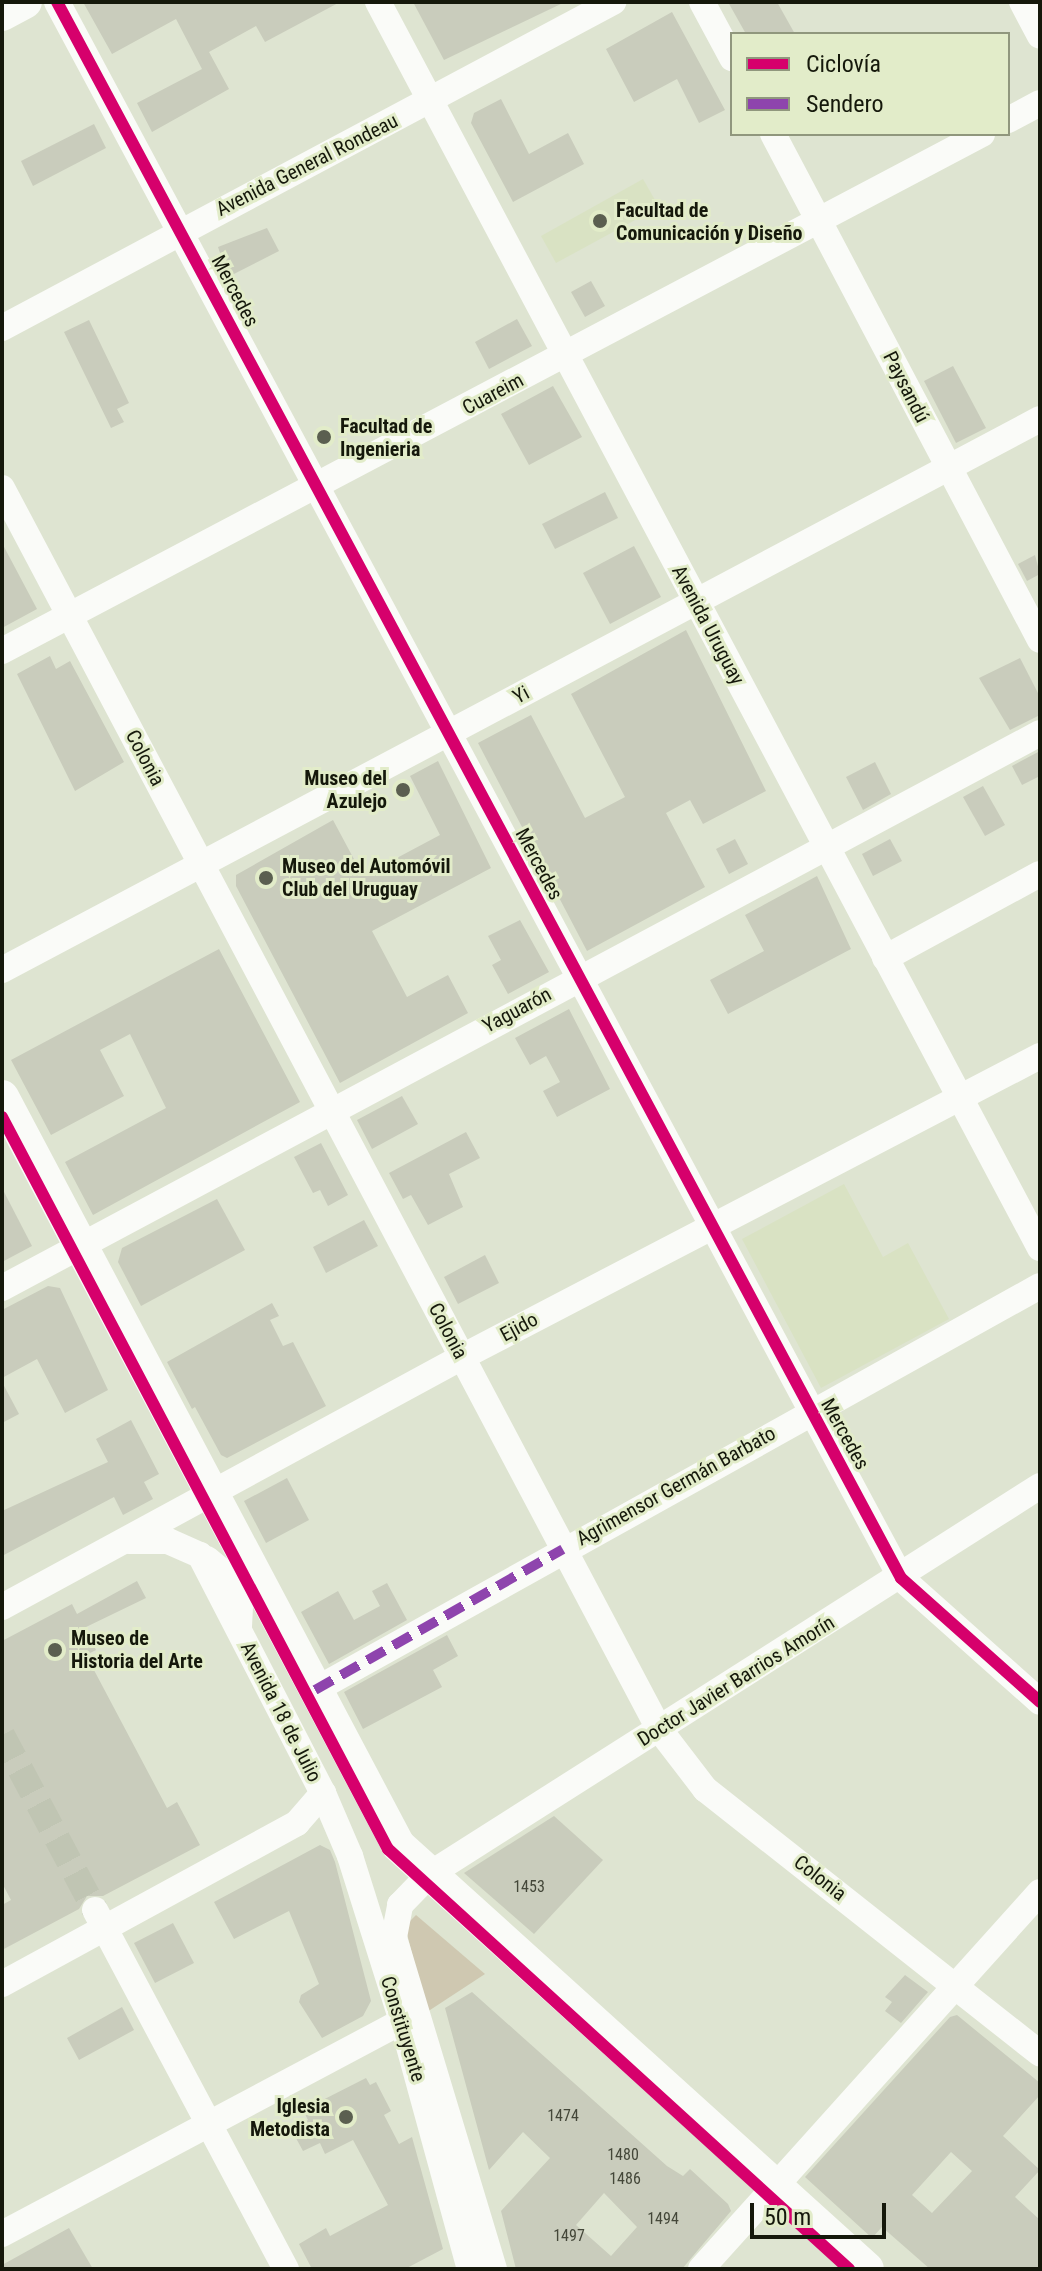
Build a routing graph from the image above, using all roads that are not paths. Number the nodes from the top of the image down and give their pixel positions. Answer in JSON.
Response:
{"nodes":[{"id":1,"x":25,"y":2,"type":"edge"},
{"id":2,"x":57,"y":2,"type":"edge"},
{"id":3,"x":378,"y":2,"type":"edge"},
{"id":4,"x":613,"y":2,"type":"edge"},
{"id":5,"x":702,"y":2,"type":"edge"},
{"id":6,"x":1022,"y":2,"type":"edge"},
{"id":7,"x":2,"y":14,"type":"edge"},
{"id":8,"x":1040,"y":36,"type":"edge"},
{"id":9,"x":730,"y":54,"type":"edge"},
{"id":10,"x":430,"y":101,"type":"junction"},
{"id":11,"x":1040,"y":103,"type":"edge"},
{"id":12,"x":1010,"y":119,"type":"edge"},
{"id":13,"x":774,"y":136,"type":"edge"},
{"id":14,"x":978,"y":136,"type":"edge"},
{"id":15,"x":819,"y":219,"type":"junction"},
{"id":16,"x":180,"y":231,"type":"junction"},
{"id":17,"x":2,"y":328,"type":"edge"},
{"id":18,"x":566,"y":356,"type":"junction"},
{"id":19,"x":1040,"y":419,"type":"edge"},
{"id":20,"x":948,"y":468,"type":"junction"},
{"id":21,"x":318,"y":486,"type":"junction"},
{"id":22,"x":2,"y":488,"type":"edge"},
{"id":23,"x":696,"y":603,"type":"junction"},
{"id":24,"x":70,"y":615,"type":"junction"},
{"id":25,"x":1040,"y":640,"type":"edge"},
{"id":26,"x":2,"y":651,"type":"edge"},
{"id":27,"x":1040,"y":733,"type":"edge"},
{"id":28,"x":447,"y":734,"type":"junction"},
{"id":29,"x":824,"y":846,"type":"junction"},
{"id":30,"x":201,"y":863,"type":"junction"},
{"id":31,"x":1040,"y":874,"type":"edge"},
{"id":32,"x":885,"y":958,"type":"junction"},
{"id":33,"x":2,"y":970,"type":"edge"},
{"id":34,"x":577,"y":978,"type":"junction"},
{"id":35,"x":1040,"y":1056,"type":"edge"},
{"id":36,"x":2,"y":1097,"type":"edge"},
{"id":37,"x":959,"y":1098,"type":"junction"},
{"id":38,"x":331,"y":1110,"type":"junction"},
{"id":39,"x":2,"y":1135,"type":"edge"},
{"id":40,"x":711,"y":1227,"type":"junction"},
{"id":41,"x":1040,"y":1248,"type":"edge"},
{"id":42,"x":74,"y":1251,"type":"junction"},
{"id":43,"x":1040,"y":1286,"type":"edge"},
{"id":44,"x":2,"y":1288,"type":"edge"},
{"id":45,"x":462,"y":1357,"type":"junction"},
{"id":46,"x":809,"y":1411,"type":"junction"},
{"id":47,"x":1040,"y":1486,"type":"edge"},
{"id":48,"x":205,"y":1497,"type":"junction"},
{"id":49,"x":125,"y":1542,"type":"junction"},
{"id":50,"x":563,"y":1549,"type":"junction"},
{"id":51,"x":200,"y":1555,"type":"junction"},
{"id":52,"x":901,"y":1578,"type":"junction"},
{"id":53,"x":241,"y":1587,"type":"junction"},
{"id":54,"x":2,"y":1607,"type":"edge"},
{"id":55,"x":239,"y":1631,"type":"junction"},
{"id":56,"x":315,"y":1690,"type":"junction"},
{"id":57,"x":1040,"y":1702,"type":"edge"},
{"id":58,"x":659,"y":1729,"type":"junction"},
{"id":59,"x":323,"y":1793,"type":"junction"},
{"id":60,"x":422,"y":1881,"type":"junction"},
{"id":61,"x":1040,"y":1892,"type":"edge"},
{"id":62,"x":99,"y":1919,"type":"junction"},
{"id":63,"x":2,"y":1984,"type":"edge"},
{"id":64,"x":958,"y":1986,"type":"junction"},
{"id":65,"x":410,"y":2017,"type":"junction"},
{"id":66,"x":1040,"y":2054,"type":"edge"},
{"id":67,"x":208,"y":2124,"type":"junction"},
{"id":68,"x":768,"y":2197,"type":"junction"},
{"id":69,"x":2,"y":2234,"type":"edge"},
{"id":70,"x":286,"y":2269,"type":"edge"},
{"id":71,"x":470,"y":2269,"type":"edge"},
{"id":72,"x":494,"y":2269,"type":"edge"},
{"id":73,"x":701,"y":2269,"type":"edge"},
{"id":74,"x":835,"y":2269,"type":"edge"},
{"id":75,"x":867,"y":2269,"type":"edge"}],
"edges":[{"from":1,"to":7,"type":"main road"},
{"from":2,"to":16,"type":"street","name":"Mercedes"},
{"from":3,"to":10,"type":"street","name":"Avenida Uruguay"},
{"from":4,"to":10,"type":"street","name":"Avenida General Rondeau"},
{"from":5,"to":9,"type":"street"},
{"from":6,"to":8,"type":"street"},
{"from":10,"to":16,"type":"street","name":"Avenida General Rondeau"},
{"from":10,"to":18,"type":"street","name":"Avenida Uruguay"},
{"from":11,"to":12,"type":"street"},
{"from":13,"to":15,"type":"street","name":"Paysandú"},
{"from":14,"to":15,"type":"street","name":"Cuareim"},
{"from":15,"to":18,"type":"street","name":"Cuareim"},
{"from":15,"to":20,"type":"street","name":"Paysandú"},
{"from":16,"to":17,"type":"street","name":"Avenida General Rondeau"},
{"from":16,"to":21,"type":"street","name":"Mercedes"},
{"from":18,"to":21,"type":"street","name":"Cuareim"},
{"from":18,"to":23,"type":"street","name":"Avenida Uruguay"},
{"from":19,"to":20,"type":"street","name":"Yi"},
{"from":20,"to":23,"type":"street","name":"Yi"},
{"from":20,"to":25,"type":"street","name":"Paysandú"},
{"from":21,"to":24,"type":"street","name":"Cuareim"},
{"from":21,"to":28,"type":"street","name":"Mercedes"},
{"from":22,"to":24,"type":"street","name":"Colonia"},
{"from":23,"to":28,"type":"street","name":"Yi"},
{"from":23,"to":29,"type":"street","name":"Avenida Uruguay"},
{"from":24,"to":26,"type":"street","name":"Cuareim"},
{"from":24,"to":30,"type":"street","name":"Colonia"},
{"from":27,"to":29,"type":"street","name":"Yaguarón"},
{"from":28,"to":30,"type":"street","name":"Yi"},
{"from":28,"to":34,"type":"street","name":"Mercedes"},
{"from":29,"to":32,"type":"street","name":"Avenida Uruguay"},
{"from":29,"to":34,"type":"street","name":"Yaguarón"},
{"from":30,"to":33,"type":"street","name":"Yi"},
{"from":30,"to":38,"type":"street","name":"Colonia"},
{"from":31,"to":32,"type":"street"},
{"from":32,"to":37,"type":"street","name":"Avenida Uruguay"},
{"from":34,"to":38,"type":"street","name":"Yaguarón"},
{"from":34,"to":40,"type":"street","name":"Mercedes"},
{"from":35,"to":37,"type":"street","name":"Ejido"},
{"from":36,"to":42,"type":"main road","name":"Avenida 18 de Julio"},
{"from":37,"to":40,"type":"street","name":"Ejido"},
{"from":37,"to":41,"type":"street","name":"Avenida Uruguay"},
{"from":38,"to":42,"type":"street","name":"Yaguarón"},
{"from":38,"to":45,"type":"street","name":"Colonia"},
{"from":39,"to":42,"type":"main road","name":"Avenida 18 de Julio"},
{"from":40,"to":45,"type":"street","name":"Ejido"},
{"from":40,"to":46,"type":"street","name":"Mercedes"},
{"from":42,"to":44,"type":"street","name":"Yaguarón"},
{"from":42,"to":48,"type":"main road","name":"Avenida 18 de Julio"},
{"from":43,"to":46,"type":"street","name":"Agrimensor Germán Barbato"},
{"from":45,"to":48,"type":"street","name":"Ejido"},
{"from":45,"to":50,"type":"street","name":"Colonia"},
{"from":46,"to":50,"type":"street","name":"Agrimensor Germán Barbato"},
{"from":46,"to":52,"type":"street","name":"Mercedes"},
{"from":47,"to":52,"type":"street","name":"Doctor Javier Barrios Amorín"},
{"from":48,"to":49,"type":"street","name":"Ejido"},
{"from":48,"to":53,"type":"main road","name":"Avenida 18 de Julio"},
{"from":48,"to":56,"type":"main road","name":"Avenida 18 de Julio"},
{"from":49,"to":51,"type":"street","name":"Avenida 18 de Julio"},
{"from":49,"to":54,"type":"street","name":"Ejido"},
{"from":50,"to":56,"type":"street","name":"Agrimensor Germán Barbato"},
{"from":50,"to":58,"type":"street","name":"Colonia"},
{"from":51,"to":53,"type":"street","name":"Avenida 18 de Julio"},
{"from":51,"to":55,"type":"street","name":"Avenida 18 de Julio"},
{"from":52,"to":57,"type":"street","name":"Mercedes"},
{"from":52,"to":58,"type":"street","name":"Doctor Javier Barrios Amorín"},
{"from":53,"to":55,"type":"street","name":"Avenida 18 de Julio"},
{"from":53,"to":60,"type":"main road","name":"Avenida 18 de Julio"},
{"from":55,"to":59,"type":"street","name":"Avenida 18 de Julio"},
{"from":56,"to":60,"type":"main road","name":"Avenida 18 de Julio"},
{"from":58,"to":60,"type":"street","name":"Doctor Javier Barrios Amorín"},
{"from":58,"to":64,"type":"street","name":"Colonia"},
{"from":59,"to":62,"type":"street"},
{"from":59,"to":65,"type":"street","name":"Constituyente"},
{"from":60,"to":65,"type":"street","name":"Constituyente"},
{"from":60,"to":68,"type":"main road","name":"Avenida 18 de Julio"},
{"from":61,"to":64,"type":"street"},
{"from":62,"to":63,"type":"street"},
{"from":62,"to":67,"type":"street"},
{"from":64,"to":66,"type":"street","name":"Colonia"},
{"from":64,"to":68,"type":"street"},
{"from":65,"to":67,"type":"street"},
{"from":65,"to":71,"type":"street","name":"Constituyente"},
{"from":65,"to":72,"type":"street","name":"Constituyente"},
{"from":67,"to":69,"type":"street"},
{"from":67,"to":70,"type":"street"},
{"from":68,"to":73,"type":"street"},
{"from":68,"to":74,"type":"main road","name":"Avenida 18 de Julio"},
{"from":68,"to":75,"type":"main road","name":"Avenida 18 de Julio"}]}
